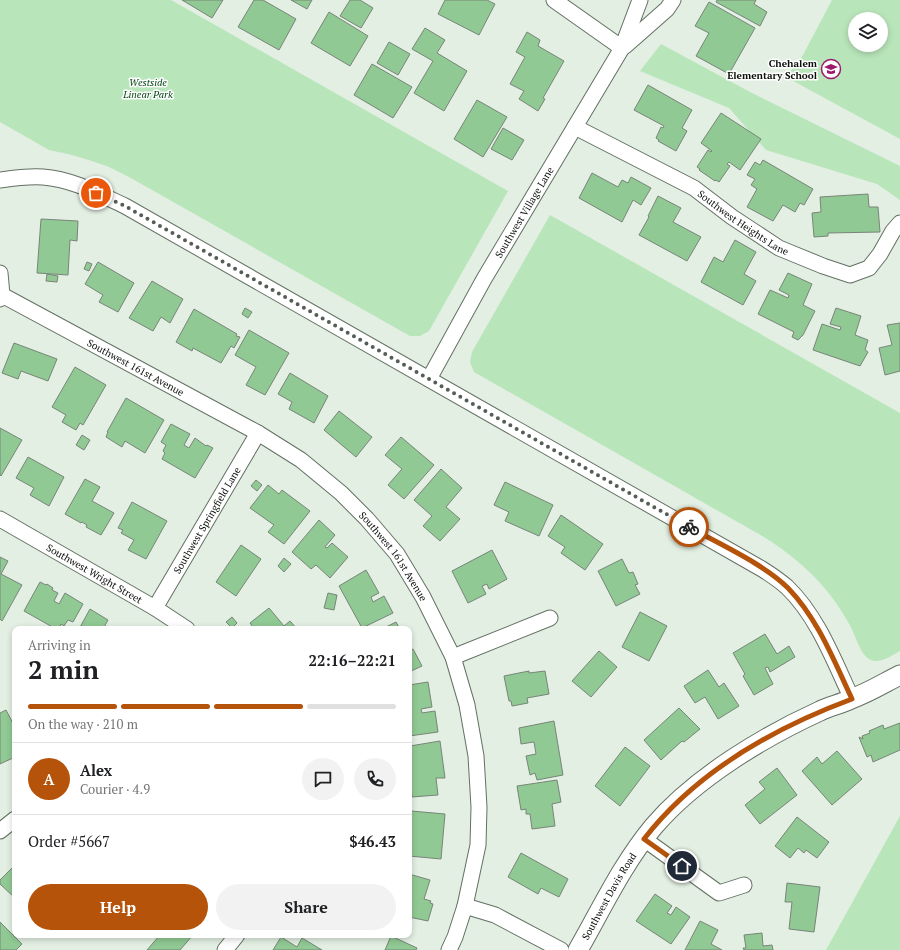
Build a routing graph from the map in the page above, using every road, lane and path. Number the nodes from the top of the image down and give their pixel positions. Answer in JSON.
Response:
{"nodes":[{"id":1,"x":554,"y":0,"type":"edge"},
{"id":2,"x":640,"y":0,"type":"edge"},
{"id":3,"x":673,"y":0,"type":"edge"},
{"id":4,"x":622,"y":48,"type":"junction"},
{"id":5,"x":575,"y":127,"type":"junction"},
{"id":6,"x":0,"y":180,"type":"edge"},
{"id":7,"x":900,"y":223,"type":"edge"},
{"id":8,"x":0,"y":273,"type":"edge"},
{"id":9,"x":1,"y":297,"type":"edge"},
{"id":10,"x":429,"y":379,"type":"junction"},
{"id":11,"x":258,"y":433,"type":"junction"},
{"id":12,"x":0,"y":519,"type":"edge"},
{"id":13,"x":155,"y":608,"type":"junction"},
{"id":14,"x":550,"y":618,"type":"dead end"},
{"id":15,"x":182,"y":626,"type":"edge"},
{"id":16,"x":453,"y":657,"type":"junction"},
{"id":17,"x":900,"y":675,"type":"edge"},
{"id":18,"x":852,"y":699,"type":"junction"},
{"id":19,"x":12,"y":821,"type":"edge"},
{"id":20,"x":0,"y":831,"type":"edge"},
{"id":21,"x":644,"y":839,"type":"junction"},
{"id":22,"x":744,"y":885,"type":"dead end"},
{"id":23,"x":465,"y":906,"type":"junction"},
{"id":24,"x":235,"y":938,"type":"edge"},
{"id":25,"x":225,"y":950,"type":"edge"},
{"id":26,"x":450,"y":950,"type":"edge"},
{"id":27,"x":561,"y":950,"type":"edge"},
{"id":28,"x":578,"y":950,"type":"edge"}],
"edges":[{"from":1,"to":4,"type":"street"},
{"from":2,"to":4,"type":"street","name":"Southwest Village Lane"},
{"from":3,"to":4,"type":"street","name":"Southwest Village Lane"},
{"from":4,"to":5,"type":"street","name":"Southwest Village Lane"},
{"from":5,"to":7,"type":"street","name":"Southwest Heights Lane"},
{"from":5,"to":10,"type":"street","name":"Southwest Village Lane"},
{"from":6,"to":10,"type":"street"},
{"from":8,"to":9,"type":"street"},
{"from":9,"to":11,"type":"street","name":"Southwest 161st Avenue"},
{"from":10,"to":18,"type":"street"},
{"from":11,"to":13,"type":"street","name":"Southwest Springfield Lane"},
{"from":11,"to":16,"type":"street","name":"Southwest 161st Avenue"},
{"from":12,"to":13,"type":"street","name":"Southwest Wright Street"},
{"from":13,"to":15,"type":"street","name":"Southwest Wright Street"},
{"from":14,"to":16,"type":"street"},
{"from":16,"to":23,"type":"street","name":"Southwest 161st Avenue"},
{"from":17,"to":18,"type":"street","name":"Southwest Davis Road"},
{"from":18,"to":21,"type":"street","name":"Southwest Davis Road"},
{"from":19,"to":20,"type":"street"},
{"from":21,"to":22,"type":"street"},
{"from":21,"to":28,"type":"street","name":"Southwest Davis Road"},
{"from":23,"to":26,"type":"street","name":"Southwest 161st Avenue"},
{"from":23,"to":27,"type":"street"},
{"from":24,"to":25,"type":"street"}]}
